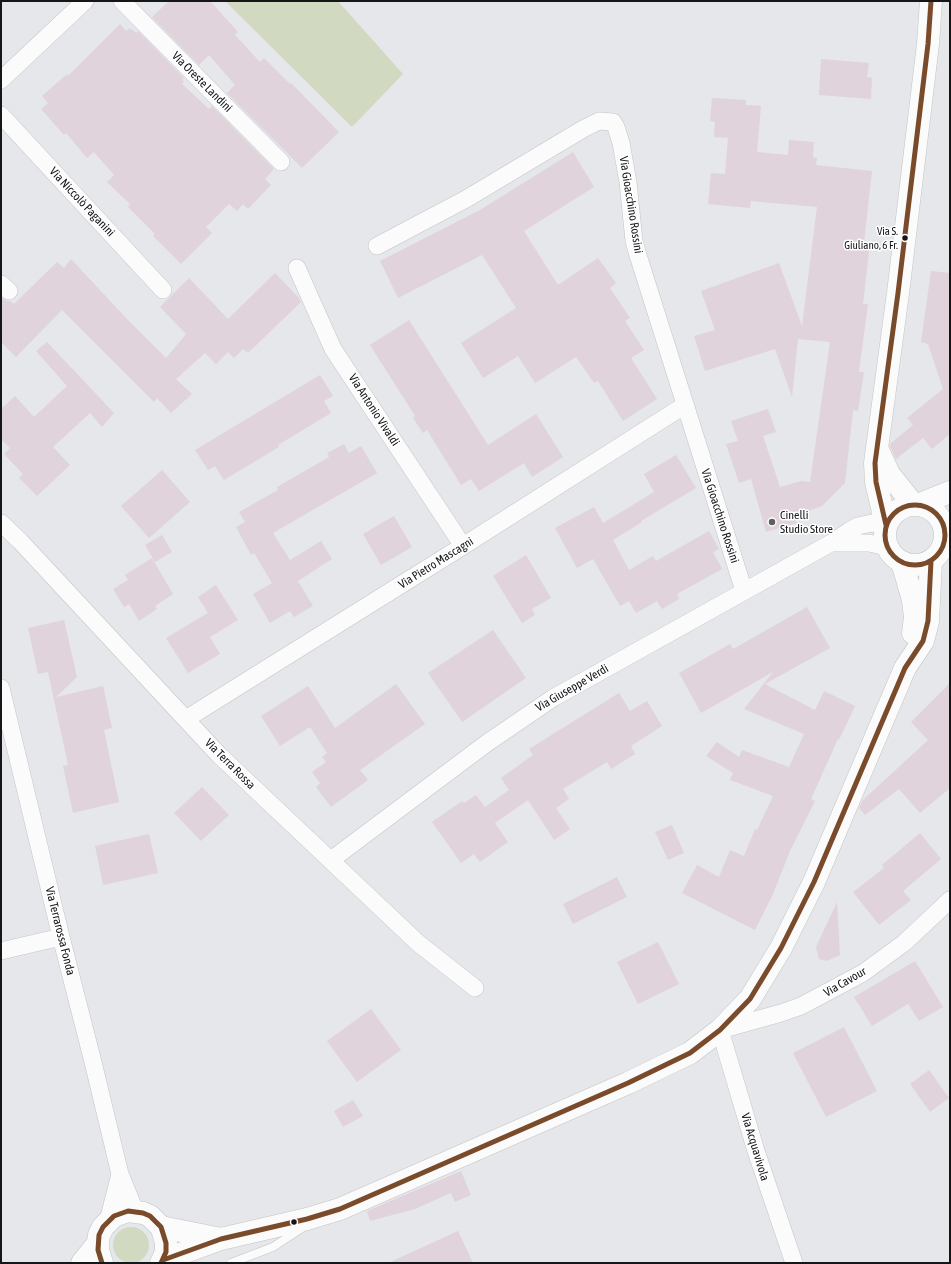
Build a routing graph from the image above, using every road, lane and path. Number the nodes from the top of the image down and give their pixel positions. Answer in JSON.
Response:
{"nodes":[{"id":1,"x":85,"y":1,"type":"edge"},
{"id":2,"x":122,"y":1,"type":"edge"},
{"id":3,"x":931,"y":1,"type":"edge"},
{"id":4,"x":1,"y":80,"type":"edge"},
{"id":5,"x":1,"y":115,"type":"edge"},
{"id":6,"x":281,"y":162,"type":"dead end"},
{"id":7,"x":377,"y":246,"type":"dead end"},
{"id":8,"x":297,"y":268,"type":"dead end"},
{"id":9,"x":164,"y":290,"type":"dead end"},
{"id":10,"x":685,"y":404,"type":"junction"},
{"id":11,"x":878,"y":448,"type":"junction"},
{"id":12,"x":950,"y":492,"type":"edge"},
{"id":13,"x":916,"y":504,"type":"junction"},
{"id":14,"x":1,"y":523,"type":"edge"},
{"id":15,"x":886,"y":524,"type":"junction"},
{"id":16,"x":948,"y":533,"type":"edge"},
{"id":17,"x":1,"y":539,"type":"edge"},
{"id":18,"x":20,"y":540,"type":"junction"},
{"id":19,"x":831,"y":543,"type":"junction"},
{"id":20,"x":463,"y":546,"type":"junction"},
{"id":21,"x":887,"y":547,"type":"junction"},
{"id":22,"x":931,"y":561,"type":"junction"},
{"id":23,"x":902,"y":562,"type":"junction"},
{"id":24,"x":744,"y":591,"type":"junction"},
{"id":25,"x":905,"y":668,"type":"junction"},
{"id":26,"x":1,"y":688,"type":"edge"},
{"id":27,"x":186,"y":718,"type":"junction"},
{"id":28,"x":331,"y":860,"type":"junction"},
{"id":29,"x":950,"y":900,"type":"edge"},
{"id":30,"x":61,"y":937,"type":"junction"},
{"id":31,"x":1,"y":950,"type":"edge"},
{"id":32,"x":475,"y":988,"type":"dead end"},
{"id":33,"x":720,"y":1030,"type":"junction"},
{"id":34,"x":120,"y":1174,"type":"junction"},
{"id":35,"x":135,"y":1211,"type":"junction"},
{"id":36,"x":328,"y":1212,"type":"junction"},
{"id":37,"x":108,"y":1220,"type":"junction"},
{"id":38,"x":161,"y":1227,"type":"junction"},
{"id":39,"x":221,"y":1239,"type":"junction"},
{"id":40,"x":100,"y":1253,"type":"edge"},
{"id":41,"x":162,"y":1261,"type":"edge"},
{"id":42,"x":82,"y":1263,"type":"edge"},
{"id":43,"x":231,"y":1263,"type":"edge"},
{"id":44,"x":794,"y":1263,"type":"edge"}],
"edges":[{"from":1,"to":4,"type":"street"},
{"from":2,"to":6,"type":"street","name":"Via Oreste Landini"},
{"from":3,"to":11,"type":"main road"},
{"from":5,"to":9,"type":"street","name":"Via Niccolò Paganini"},
{"from":7,"to":10,"type":"street","name":"Via Gioacchino Rossini"},
{"from":8,"to":20,"type":"street","name":"Via Antonio Vivaldi"},
{"from":10,"to":20,"type":"street","name":"Via Pietro Mascagni"},
{"from":10,"to":24,"type":"street","name":"Via Gioacchino Rossini"},
{"from":11,"to":13,"type":"main road"},
{"from":11,"to":15,"type":"main road"},
{"from":12,"to":13,"type":"main road"},
{"from":13,"to":15,"type":"main road"},
{"from":13,"to":16,"type":"main road"},
{"from":14,"to":18,"type":"street","name":"Via Terra Rossa"},
{"from":15,"to":19,"type":"street","name":"Via Giuseppe Verdi"},
{"from":15,"to":21,"type":"main road"},
{"from":16,"to":22,"type":"main road"},
{"from":17,"to":18,"type":"street"},
{"from":18,"to":27,"type":"street","name":"Via Terra Rossa"},
{"from":19,"to":21,"type":"street","name":"Via Giuseppe Verdi"},
{"from":19,"to":24,"type":"street","name":"Via Giuseppe Verdi"},
{"from":20,"to":27,"type":"street","name":"Via Pietro Mascagni"},
{"from":21,"to":23,"type":"main road"},
{"from":22,"to":23,"type":"main road"},
{"from":22,"to":25,"type":"main road"},
{"from":23,"to":25,"type":"main road"},
{"from":24,"to":28,"type":"street","name":"Via Giuseppe Verdi"},
{"from":25,"to":33,"type":"main road"},
{"from":26,"to":30,"type":"street","name":"Via Terrarossa Fonda"},
{"from":27,"to":28,"type":"street","name":"Via Terra Rossa"},
{"from":28,"to":32,"type":"street","name":"Via Terra Rossa"},
{"from":29,"to":33,"type":"street","name":"Via Cavour"},
{"from":30,"to":31,"type":"street"},
{"from":30,"to":34,"type":"street","name":"Via Terrarossa Fonda"},
{"from":33,"to":36,"type":"main road"},
{"from":33,"to":44,"type":"street","name":"Via Acquavivola"},
{"from":34,"to":35,"type":"street","name":"Via Terrarossa Fonda"},
{"from":34,"to":37,"type":"street","name":"Via Terrarossa Fonda"},
{"from":35,"to":37,"type":"main road"},
{"from":35,"to":38,"type":"main road"},
{"from":36,"to":39,"type":"main road"},
{"from":36,"to":43,"type":"lane"},
{"from":37,"to":40,"type":"main road"},
{"from":38,"to":39,"type":"main road"},
{"from":38,"to":41,"type":"main road"},
{"from":39,"to":41,"type":"main road"},
{"from":40,"to":42,"type":"main road"}]}
